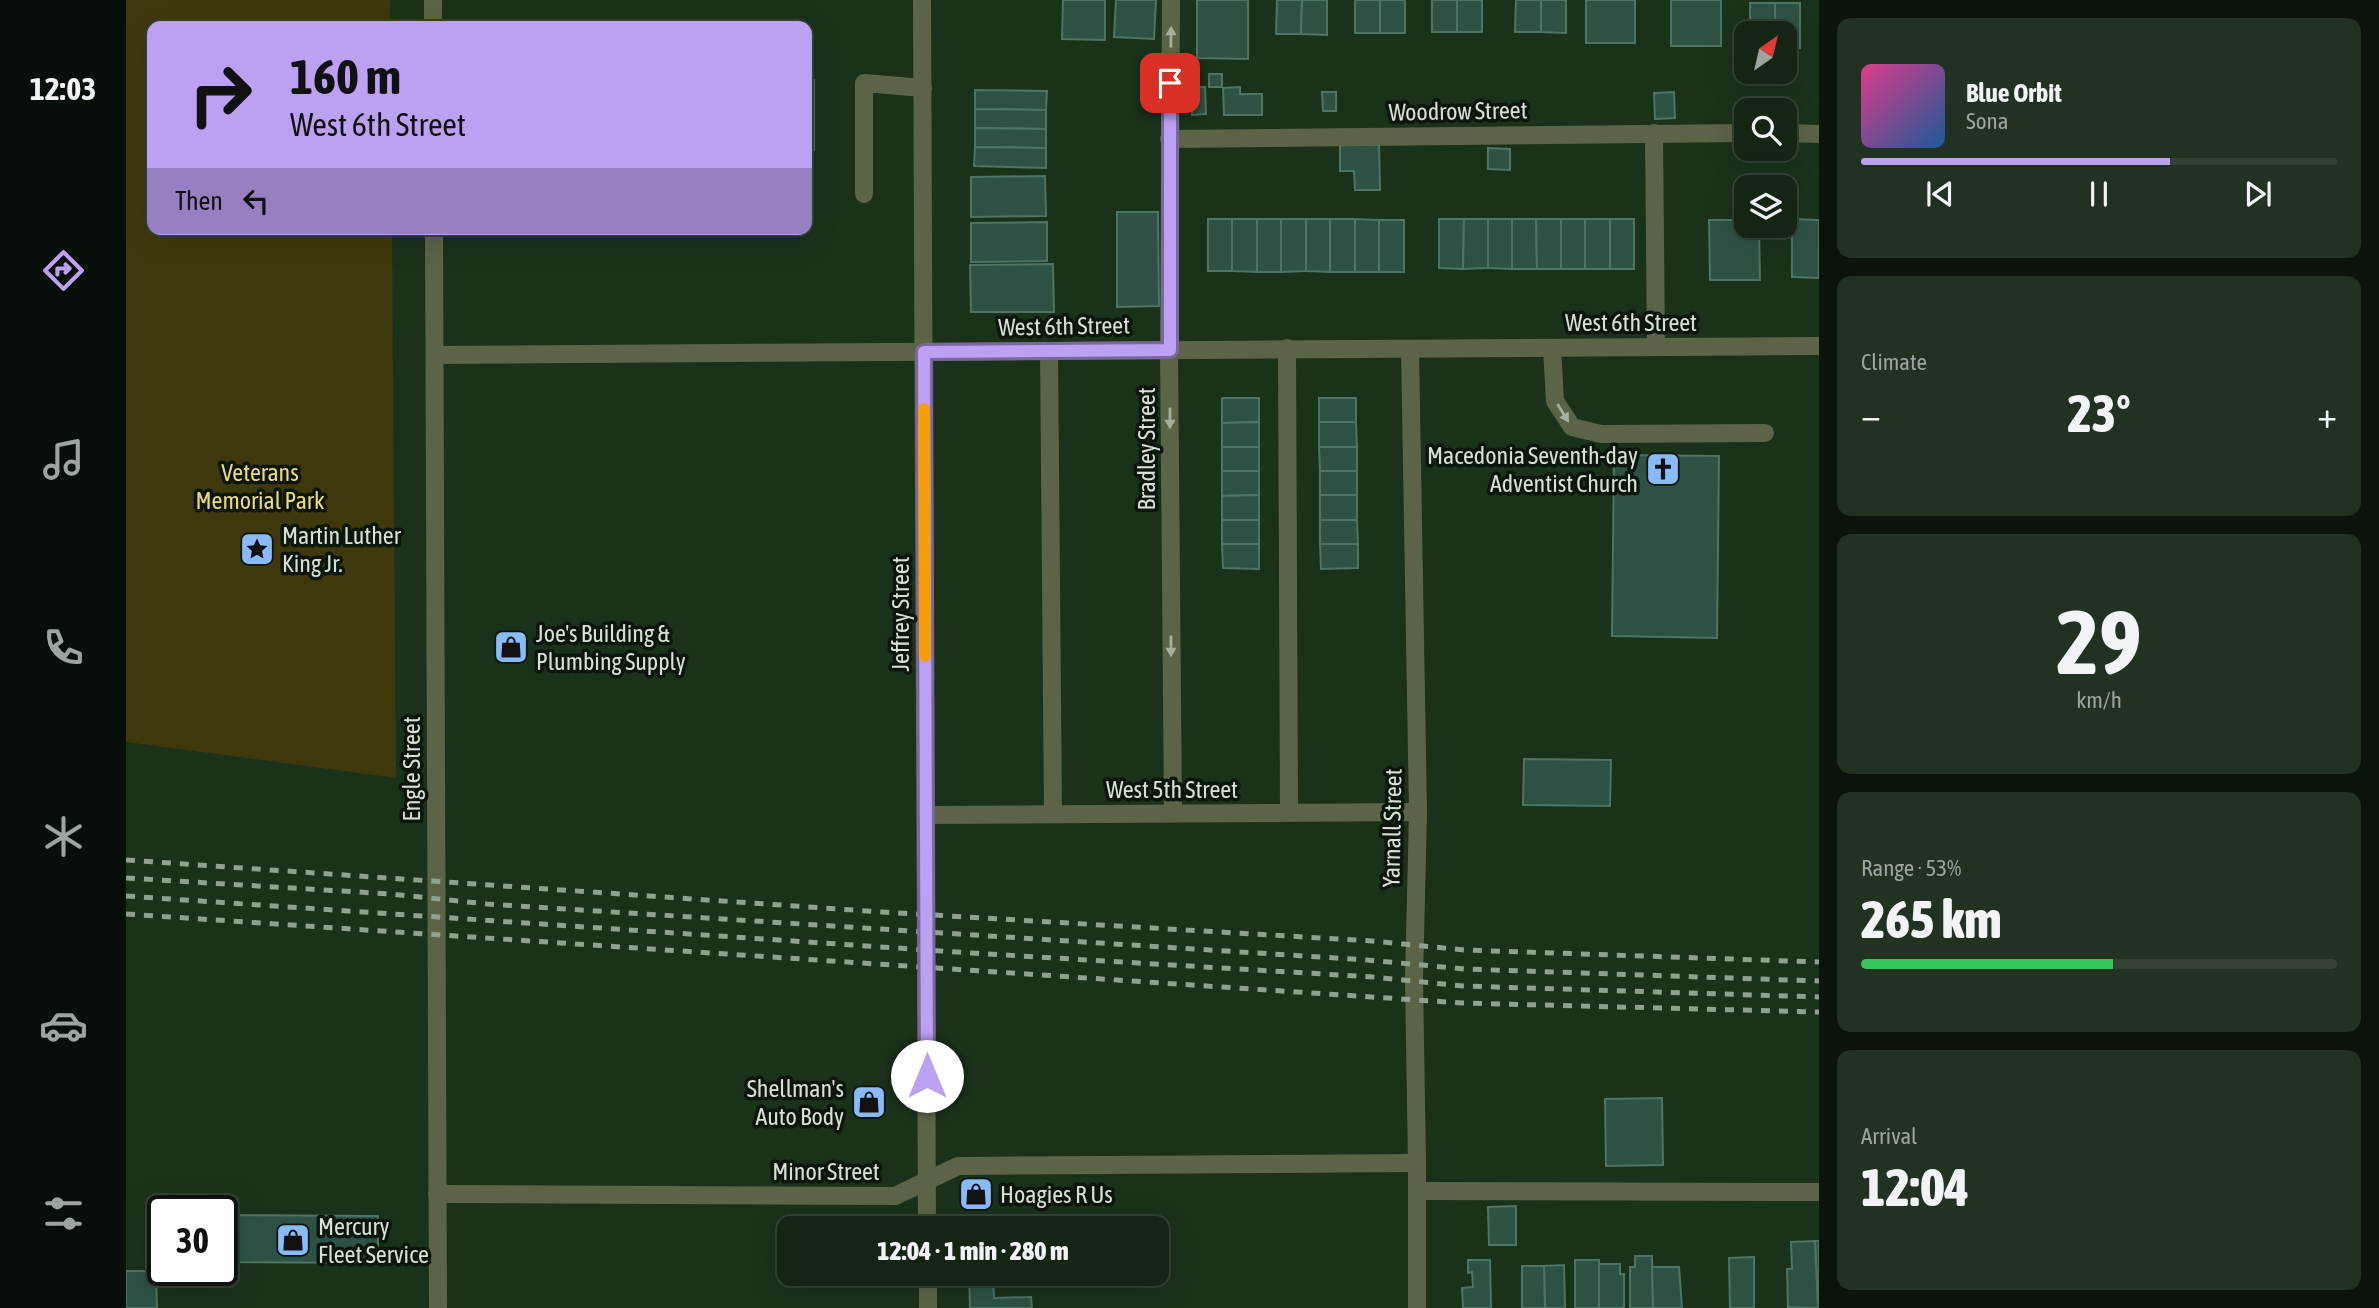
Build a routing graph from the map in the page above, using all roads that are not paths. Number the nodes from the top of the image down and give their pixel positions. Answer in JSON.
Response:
{"nodes":[{"id":1,"x":433,"y":0,"type":"edge"},
{"id":2,"x":922,"y":0,"type":"edge"},
{"id":3,"x":1171,"y":0,"type":"edge"},
{"id":4,"x":433,"y":21,"type":"edge"},
{"id":5,"x":923,"y":88,"type":"junction"},
{"id":6,"x":1654,"y":133,"type":"junction"},
{"id":7,"x":1734,"y":133,"type":"edge"},
{"id":8,"x":1797,"y":133,"type":"edge"},
{"id":9,"x":1819,"y":134,"type":"edge"},
{"id":10,"x":1169,"y":139,"type":"junction"},
{"id":11,"x":864,"y":194,"type":"dead end"},
{"id":12,"x":434,"y":235,"type":"edge"},
{"id":13,"x":1819,"y":345,"type":"edge"},
{"id":14,"x":1656,"y":347,"type":"junction"},
{"id":15,"x":1287,"y":348,"type":"junction"},
{"id":16,"x":1552,"y":348,"type":"junction"},
{"id":17,"x":1410,"y":349,"type":"junction"},
{"id":18,"x":1170,"y":350,"type":"junction"},
{"id":19,"x":1049,"y":351,"type":"junction"},
{"id":20,"x":924,"y":352,"type":"junction"},
{"id":21,"x":435,"y":355,"type":"junction"},
{"id":22,"x":1765,"y":433,"type":"dead end"},
{"id":23,"x":1418,"y":812,"type":"junction"},
{"id":24,"x":1173,"y":813,"type":"junction"},
{"id":25,"x":1289,"y":813,"type":"junction"},
{"id":26,"x":1053,"y":814,"type":"junction"},
{"id":27,"x":926,"y":815,"type":"junction"},
{"id":28,"x":1417,"y":1163,"type":"junction"},
{"id":29,"x":927,"y":1180,"type":"junction"},
{"id":30,"x":1417,"y":1191,"type":"junction"},
{"id":31,"x":1819,"y":1192,"type":"edge"},
{"id":32,"x":437,"y":1194,"type":"junction"},
{"id":33,"x":928,"y":1216,"type":"edge"},
{"id":34,"x":928,"y":1286,"type":"edge"},
{"id":35,"x":438,"y":1308,"type":"edge"},
{"id":36,"x":928,"y":1308,"type":"edge"},
{"id":37,"x":1417,"y":1308,"type":"edge"}],
"edges":[{"from":1,"to":4,"type":"street"},
{"from":2,"to":5,"type":"street","name":"Jeffrey Street"},
{"from":10,"to":3,"type":"street","name":"Bradley Street","one_way":true},
{"from":5,"to":11,"type":"street"},
{"from":5,"to":20,"type":"street","name":"Jeffrey Street"},
{"from":6,"to":7,"type":"street","name":"Woodrow Street"},
{"from":6,"to":10,"type":"street","name":"Woodrow Street"},
{"from":6,"to":14,"type":"street"},
{"from":8,"to":9,"type":"street"},
{"from":10,"to":18,"type":"street","name":"Bradley Street"},
{"from":12,"to":21,"type":"street","name":"Engle Street"},
{"from":13,"to":14,"type":"street","name":"West 6th Street"},
{"from":14,"to":16,"type":"street","name":"West 6th Street"},
{"from":15,"to":17,"type":"street","name":"West 6th Street"},
{"from":15,"to":18,"type":"street","name":"West 6th Street"},
{"from":15,"to":25,"type":"street"},
{"from":16,"to":17,"type":"street","name":"West 6th Street"},
{"from":16,"to":22,"type":"street","one_way":true},
{"from":17,"to":23,"type":"street","name":"Yarnall Street"},
{"from":18,"to":19,"type":"street","name":"West 6th Street"},
{"from":18,"to":24,"type":"street","name":"Bradley Street","one_way":true},
{"from":19,"to":20,"type":"street","name":"West 6th Street"},
{"from":19,"to":26,"type":"street"},
{"from":20,"to":21,"type":"street","name":"West 6th Street"},
{"from":20,"to":27,"type":"street","name":"Jeffrey Street"},
{"from":21,"to":32,"type":"street","name":"Engle Street"},
{"from":23,"to":25,"type":"street","name":"West 5th Street"},
{"from":23,"to":28,"type":"street","name":"Yarnall Street"},
{"from":24,"to":25,"type":"street","name":"West 5th Street"},
{"from":24,"to":26,"type":"street","name":"West 5th Street"},
{"from":26,"to":27,"type":"street","name":"West 5th Street"},
{"from":27,"to":29,"type":"street","name":"Jeffrey Street"},
{"from":28,"to":29,"type":"street","name":"Minor Street"},
{"from":28,"to":30,"type":"street","name":"Yarnall Street"},
{"from":29,"to":32,"type":"street","name":"Minor Street"},
{"from":29,"to":33,"type":"street","name":"Jeffrey Street"},
{"from":30,"to":31,"type":"street"},
{"from":30,"to":37,"type":"street","name":"Yarnall Street"},
{"from":32,"to":35,"type":"street","name":"Engle Street"},
{"from":34,"to":36,"type":"street"}]}
